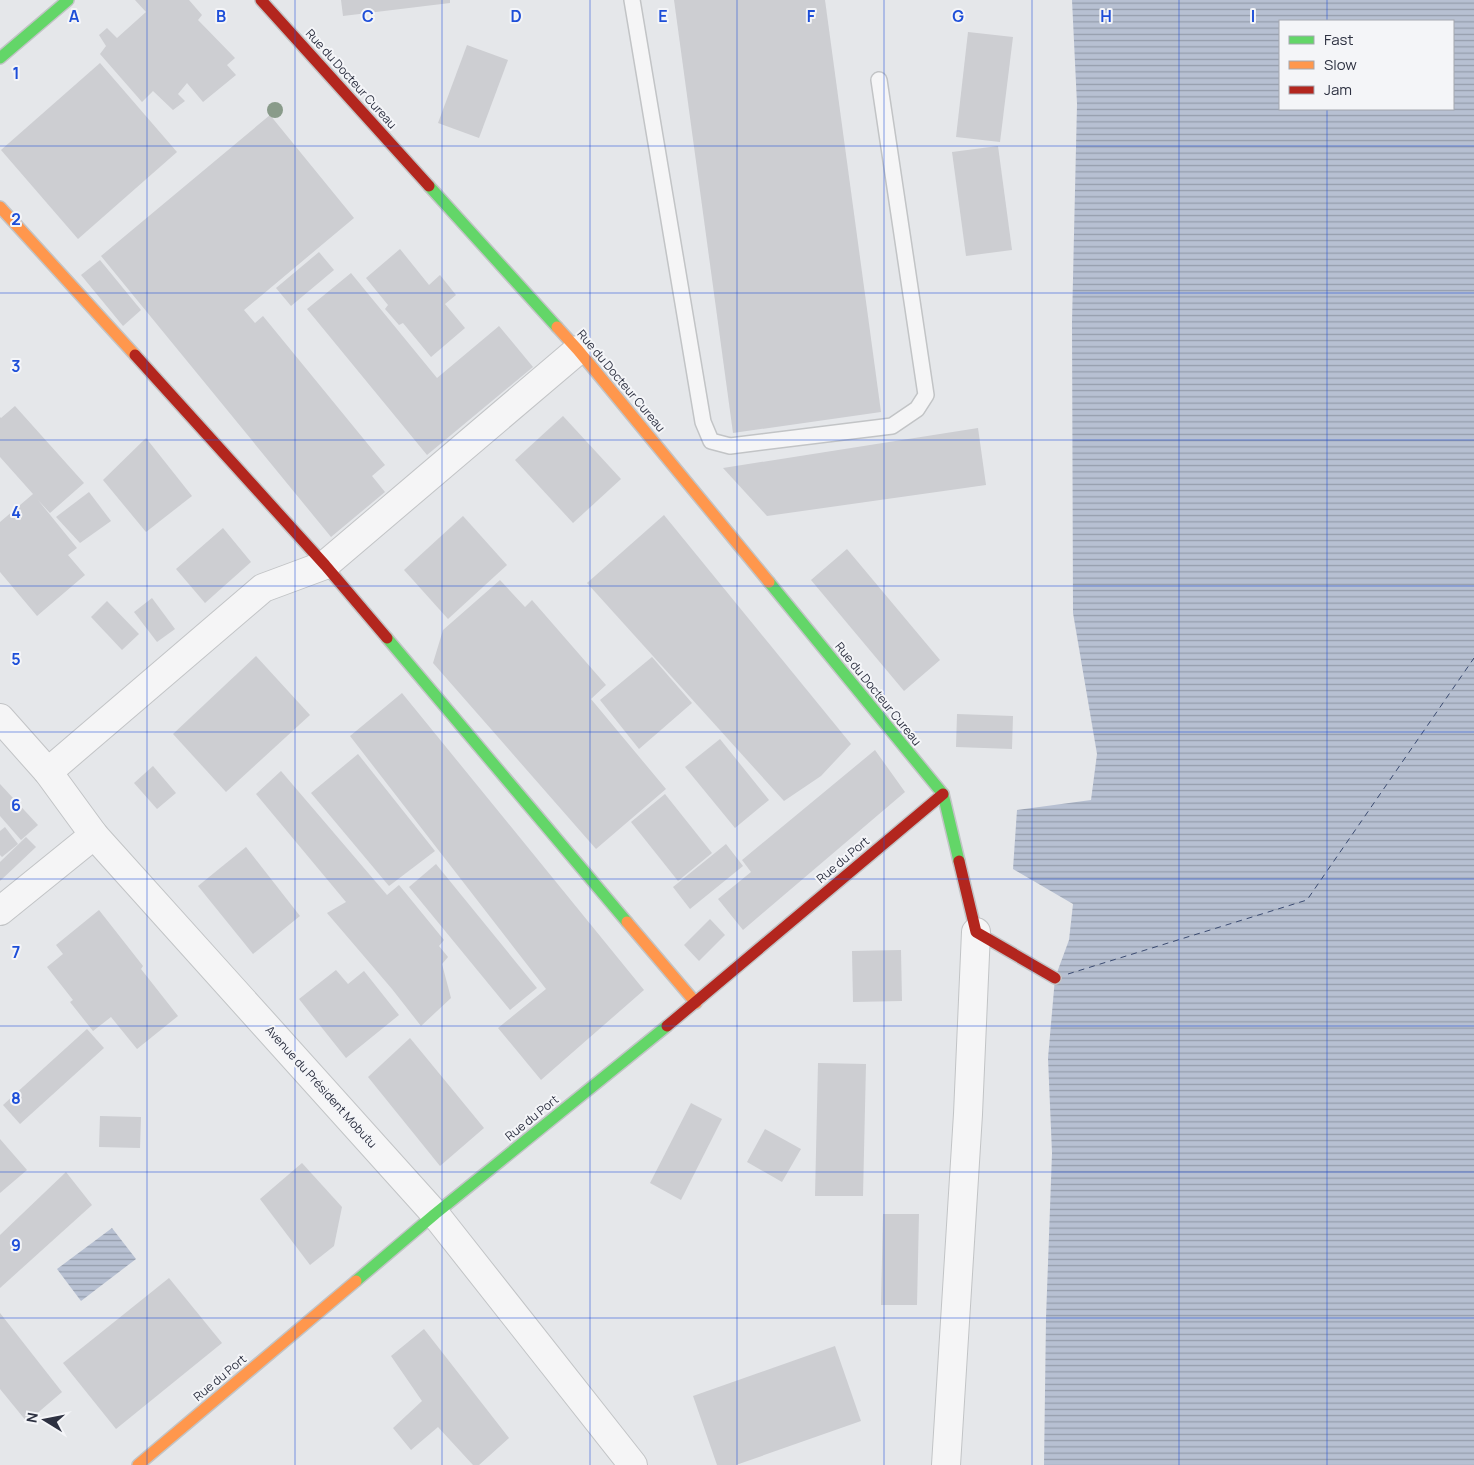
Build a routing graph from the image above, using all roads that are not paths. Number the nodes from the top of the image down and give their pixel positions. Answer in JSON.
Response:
{"nodes":[{"id":1,"x":68,"y":0,"type":"edge"},
{"id":2,"x":261,"y":0,"type":"edge"},
{"id":3,"x":632,"y":0,"type":"edge"},
{"id":4,"x":0,"y":58,"type":"edge"},
{"id":5,"x":879,"y":80,"type":"dead end"},
{"id":6,"x":0,"y":207,"type":"edge"},
{"id":7,"x":578,"y":350,"type":"junction"},
{"id":8,"x":325,"y":565,"type":"junction"},
{"id":9,"x":0,"y":718,"type":"edge"},
{"id":10,"x":48,"y":772,"type":"junction"},
{"id":11,"x":943,"y":794,"type":"junction"},
{"id":12,"x":94,"y":835,"type":"junction"},
{"id":13,"x":0,"y":911,"type":"edge"},
{"id":14,"x":976,"y":932,"type":"junction"},
{"id":15,"x":1055,"y":978,"type":"dead end"},
{"id":16,"x":696,"y":1003,"type":"junction"},
{"id":17,"x":435,"y":1214,"type":"junction"},
{"id":18,"x":138,"y":1465,"type":"edge"},
{"id":19,"x":633,"y":1465,"type":"edge"},
{"id":20,"x":946,"y":1465,"type":"edge"}],
"edges":[{"from":1,"to":4,"type":"street"},
{"from":2,"to":7,"type":"street","name":"Rue du Docteur Cureau"},
{"from":3,"to":5,"type":"lane"},
{"from":6,"to":8,"type":"street"},
{"from":7,"to":8,"type":"street"},
{"from":7,"to":11,"type":"street","name":"Rue du Docteur Cureau"},
{"from":8,"to":10,"type":"street"},
{"from":8,"to":16,"type":"street"},
{"from":9,"to":10,"type":"street","name":"Avenue du Président Mobutu"},
{"from":10,"to":12,"type":"street","name":"Avenue du Président Mobutu"},
{"from":11,"to":14,"type":"street"},
{"from":11,"to":16,"type":"street","name":"Rue du Port"},
{"from":12,"to":13,"type":"street"},
{"from":12,"to":17,"type":"street","name":"Avenue du Président Mobutu"},
{"from":14,"to":15,"type":"street"},
{"from":14,"to":20,"type":"street"},
{"from":16,"to":17,"type":"street","name":"Rue du Port"},
{"from":17,"to":18,"type":"street","name":"Rue du Port"},
{"from":17,"to":19,"type":"street","name":"Avenue du Président Mobutu"}]}
